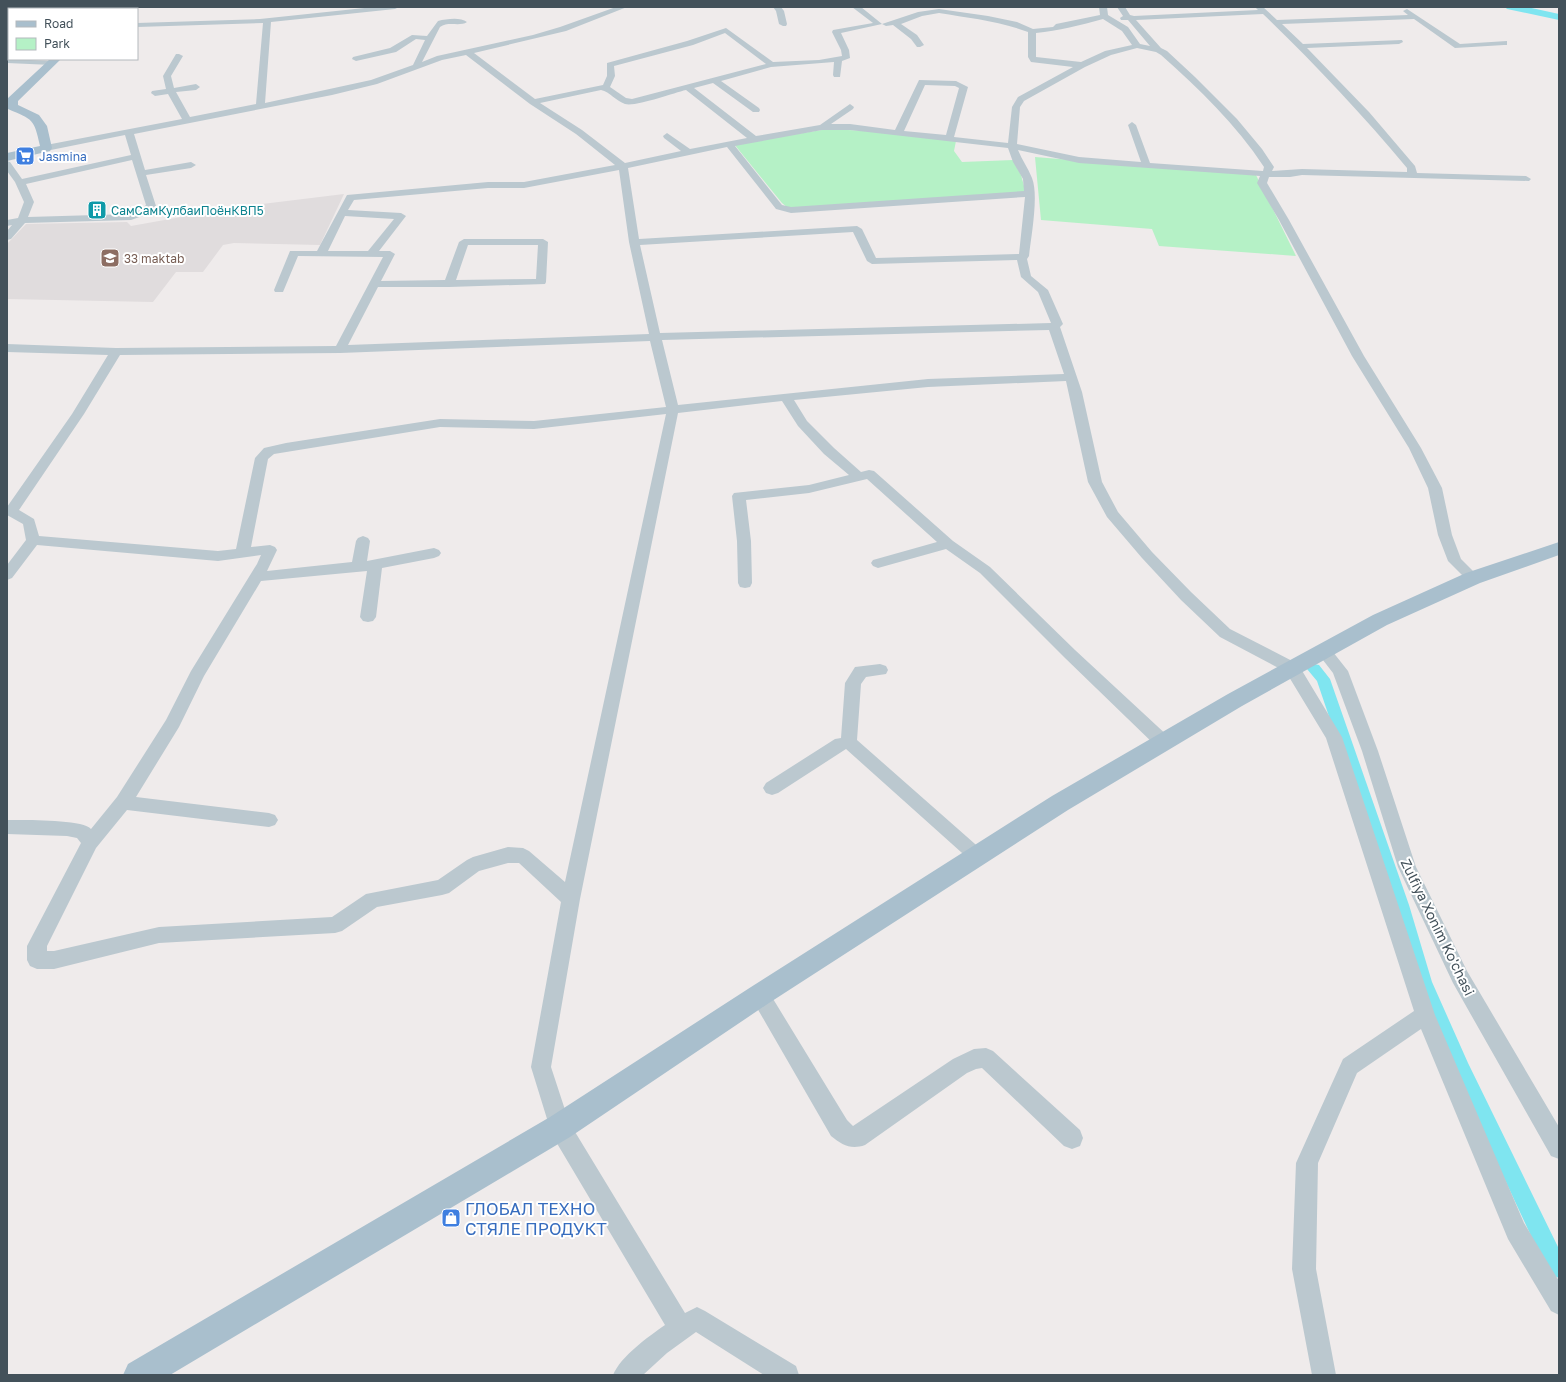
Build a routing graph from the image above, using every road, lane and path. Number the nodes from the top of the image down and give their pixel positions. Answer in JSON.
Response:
{"nodes":[{"id":1,"x":395,"y":7,"type":"edge"},
{"id":2,"x":623,"y":7,"type":"edge"},
{"id":3,"x":777,"y":7,"type":"edge"},
{"id":4,"x":856,"y":7,"type":"edge"},
{"id":5,"x":1103,"y":7,"type":"edge"},
{"id":6,"x":1121,"y":7,"type":"edge"},
{"id":7,"x":1400,"y":7,"type":"edge"},
{"id":8,"x":1262,"y":9,"type":"edge"},
{"id":9,"x":1415,"y":17,"type":"junction"},
{"id":10,"x":1107,"y":18,"type":"junction"},
{"id":11,"x":1130,"y":18,"type":"junction"},
{"id":12,"x":267,"y":20,"type":"junction"},
{"id":13,"x":463,"y":22,"type":"dead end"},
{"id":14,"x":1275,"y":22,"type":"junction"},
{"id":15,"x":895,"y":23,"type":"junction"},
{"id":16,"x":783,"y":24,"type":"dead end"},
{"id":17,"x":879,"y":24,"type":"junction"},
{"id":18,"x":138,"y":25,"type":"edge"},
{"id":19,"x":1032,"y":31,"type":"junction"},
{"id":20,"x":429,"y":38,"type":"junction"},
{"id":21,"x":1398,"y":42,"type":"dead end"},
{"id":22,"x":1504,"y":43,"type":"dead end"},
{"id":23,"x":920,"y":45,"type":"dead end"},
{"id":24,"x":1137,"y":46,"type":"junction"},
{"id":25,"x":1301,"y":46,"type":"junction"},
{"id":26,"x":1158,"y":50,"type":"junction"},
{"id":27,"x":468,"y":52,"type":"junction"},
{"id":28,"x":178,"y":56,"type":"dead end"},
{"id":29,"x":356,"y":59,"type":"dead end"},
{"id":30,"x":838,"y":60,"type":"junction"},
{"id":31,"x":7,"y":61,"type":"edge"},
{"id":32,"x":54,"y":61,"type":"edge"},
{"id":33,"x":1082,"y":65,"type":"junction"},
{"id":34,"x":771,"y":66,"type":"junction"},
{"id":35,"x":416,"y":67,"type":"junction"},
{"id":36,"x":837,"y":75,"type":"dead end"},
{"id":37,"x":715,"y":80,"type":"junction"},
{"id":38,"x":196,"y":87,"type":"dead end"},
{"id":39,"x":606,"y":87,"type":"junction"},
{"id":40,"x":688,"y":87,"type":"junction"},
{"id":41,"x":171,"y":91,"type":"junction"},
{"id":42,"x":155,"y":93,"type":"dead end"},
{"id":43,"x":10,"y":100,"type":"edge"},
{"id":44,"x":533,"y":102,"type":"junction"},
{"id":45,"x":260,"y":106,"type":"junction"},
{"id":46,"x":850,"y":107,"type":"dead end"},
{"id":47,"x":756,"y":110,"type":"dead end"},
{"id":48,"x":188,"y":121,"type":"junction"},
{"id":49,"x":1132,"y":125,"type":"dead end"},
{"id":50,"x":822,"y":127,"type":"junction"},
{"id":51,"x":129,"y":132,"type":"junction"},
{"id":52,"x":898,"y":133,"type":"junction"},
{"id":53,"x":667,"y":136,"type":"dead end"},
{"id":54,"x":754,"y":138,"type":"junction"},
{"id":55,"x":949,"y":139,"type":"junction"},
{"id":56,"x":730,"y":144,"type":"junction"},
{"id":57,"x":1012,"y":146,"type":"junction"},
{"id":58,"x":46,"y":148,"type":"junction"},
{"id":59,"x":688,"y":152,"type":"junction"},
{"id":60,"x":137,"y":156,"type":"junction"},
{"id":61,"x":7,"y":157,"type":"edge"},
{"id":62,"x":7,"y":164,"type":"edge"},
{"id":63,"x":1146,"y":164,"type":"junction"},
{"id":64,"x":191,"y":165,"type":"dead end"},
{"id":65,"x":623,"y":166,"type":"junction"},
{"id":66,"x":141,"y":172,"type":"junction"},
{"id":67,"x":1266,"y":174,"type":"junction"},
{"id":68,"x":1412,"y":174,"type":"junction"},
{"id":69,"x":1526,"y":179,"type":"dead end"},
{"id":70,"x":20,"y":182,"type":"junction"},
{"id":71,"x":1029,"y":194,"type":"junction"},
{"id":72,"x":343,"y":213,"type":"junction"},
{"id":73,"x":22,"y":220,"type":"junction"},
{"id":74,"x":7,"y":223,"type":"edge"},
{"id":75,"x":7,"y":237,"type":"edge"},
{"id":76,"x":634,"y":242,"type":"junction"},
{"id":77,"x":321,"y":254,"type":"junction"},
{"id":78,"x":371,"y":254,"type":"junction"},
{"id":79,"x":1021,"y":257,"type":"junction"},
{"id":80,"x":375,"y":284,"type":"junction"},
{"id":81,"x":450,"y":284,"type":"junction"},
{"id":82,"x":279,"y":290,"type":"dead end"},
{"id":83,"x":1054,"y":326,"type":"junction"},
{"id":84,"x":655,"y":337,"type":"junction"},
{"id":85,"x":7,"y":348,"type":"edge"},
{"id":86,"x":340,"y":349,"type":"junction"},
{"id":87,"x":116,"y":352,"type":"junction"},
{"id":88,"x":1070,"y":376,"type":"junction"},
{"id":89,"x":786,"y":397,"type":"junction"},
{"id":90,"x":673,"y":409,"type":"junction"},
{"id":91,"x":859,"y":477,"type":"junction"},
{"id":92,"x":9,"y":511,"type":"edge"},
{"id":93,"x":33,"y":540,"type":"junction"},
{"id":94,"x":363,"y":541,"type":"dead end"},
{"id":95,"x":948,"y":544,"type":"junction"},
{"id":96,"x":1559,"y":548,"type":"edge"},
{"id":97,"x":243,"y":552,"type":"junction"},
{"id":98,"x":434,"y":553,"type":"dead end"},
{"id":99,"x":878,"y":563,"type":"dead end"},
{"id":100,"x":375,"y":565,"type":"junction"},
{"id":101,"x":359,"y":566,"type":"junction"},
{"id":102,"x":7,"y":575,"type":"edge"},
{"id":103,"x":256,"y":577,"type":"junction"},
{"id":104,"x":1473,"y":578,"type":"junction"},
{"id":105,"x":745,"y":583,"type":"dead end"},
{"id":106,"x":368,"y":617,"type":"dead end"},
{"id":107,"x":1324,"y":651,"type":"junction"},
{"id":108,"x":1292,"y":668,"type":"junction"},
{"id":109,"x":880,"y":670,"type":"dead end"},
{"id":110,"x":850,"y":742,"type":"junction"},
{"id":111,"x":1164,"y":744,"type":"junction"},
{"id":112,"x":772,"y":788,"type":"dead end"},
{"id":113,"x":123,"y":802,"type":"junction"},
{"id":114,"x":269,"y":820,"type":"dead end"},
{"id":115,"x":7,"y":827,"type":"edge"},
{"id":116,"x":90,"y":843,"type":"junction"},
{"id":117,"x":977,"y":856,"type":"junction"},
{"id":118,"x":571,"y":899,"type":"junction"},
{"id":119,"x":760,"y":995,"type":"junction"},
{"id":120,"x":1425,"y":1015,"type":"junction"},
{"id":121,"x":560,"y":1127,"type":"junction"},
{"id":122,"x":1072,"y":1138,"type":"dead end"},
{"id":123,"x":1559,"y":1148,"type":"edge"},
{"id":124,"x":1559,"y":1303,"type":"edge"},
{"id":125,"x":680,"y":1327,"type":"junction"},
{"id":126,"x":139,"y":1375,"type":"edge"},
{"id":127,"x":625,"y":1375,"type":"edge"},
{"id":128,"x":787,"y":1375,"type":"edge"},
{"id":129,"x":1324,"y":1375,"type":"edge"}],
"edges":[{"from":1,"to":12,"type":"street"},
{"from":2,"to":27,"type":"street"},
{"from":3,"to":16,"type":"street"},
{"from":4,"to":17,"type":"street"},
{"from":5,"to":10,"type":"street"},
{"from":6,"to":11,"type":"street"},
{"from":7,"to":9,"type":"street"},
{"from":8,"to":11,"type":"street"},
{"from":8,"to":14,"type":"street"},
{"from":9,"to":14,"type":"street"},
{"from":9,"to":22,"type":"street"},
{"from":10,"to":11,"type":"street"},
{"from":10,"to":19,"type":"street"},
{"from":10,"to":24,"type":"street"},
{"from":11,"to":26,"type":"street"},
{"from":12,"to":18,"type":"street"},
{"from":12,"to":45,"type":"street"},
{"from":13,"to":20,"type":"street"},
{"from":14,"to":25,"type":"street"},
{"from":15,"to":17,"type":"street"},
{"from":15,"to":19,"type":"street"},
{"from":15,"to":23,"type":"street"},
{"from":17,"to":30,"type":"street"},
{"from":19,"to":33,"type":"street"},
{"from":20,"to":29,"type":"street"},
{"from":20,"to":35,"type":"street"},
{"from":21,"to":25,"type":"street"},
{"from":24,"to":26,"type":"street"},
{"from":24,"to":33,"type":"street"},
{"from":25,"to":68,"type":"street"},
{"from":26,"to":67,"type":"street"},
{"from":27,"to":35,"type":"street"},
{"from":27,"to":44,"type":"street"},
{"from":28,"to":41,"type":"street"},
{"from":30,"to":34,"type":"street"},
{"from":30,"to":36,"type":"street"},
{"from":31,"to":32,"type":"street"},
{"from":32,"to":43,"type":"main road"},
{"from":33,"to":57,"type":"street"},
{"from":34,"to":37,"type":"street"},
{"from":34,"to":39,"type":"street"},
{"from":35,"to":45,"type":"street"},
{"from":37,"to":40,"type":"street"},
{"from":37,"to":47,"type":"street"},
{"from":38,"to":41,"type":"street"},
{"from":39,"to":40,"type":"street"},
{"from":39,"to":44,"type":"street"},
{"from":40,"to":54,"type":"street"},
{"from":41,"to":42,"type":"street"},
{"from":41,"to":48,"type":"street"},
{"from":43,"to":58,"type":"main road"},
{"from":44,"to":65,"type":"street"},
{"from":45,"to":48,"type":"street"},
{"from":46,"to":50,"type":"street"},
{"from":48,"to":51,"type":"street"},
{"from":49,"to":63,"type":"street"},
{"from":50,"to":52,"type":"street"},
{"from":50,"to":54,"type":"street"},
{"from":51,"to":58,"type":"street"},
{"from":51,"to":60,"type":"street"},
{"from":52,"to":55,"type":"street"},
{"from":52,"to":55,"type":"street"},
{"from":53,"to":59,"type":"street"},
{"from":54,"to":56,"type":"street"},
{"from":55,"to":57,"type":"street"},
{"from":56,"to":59,"type":"street"},
{"from":56,"to":71,"type":"street"},
{"from":57,"to":63,"type":"street"},
{"from":57,"to":71,"type":"street"},
{"from":58,"to":61,"type":"main road"},
{"from":59,"to":65,"type":"street"},
{"from":60,"to":66,"type":"street"},
{"from":60,"to":70,"type":"street"},
{"from":62,"to":70,"type":"street"},
{"from":63,"to":67,"type":"street"},
{"from":64,"to":66,"type":"street"},
{"from":65,"to":72,"type":"street"},
{"from":65,"to":76,"type":"street"},
{"from":66,"to":73,"type":"street"},
{"from":67,"to":68,"type":"street"},
{"from":67,"to":104,"type":"street"},
{"from":68,"to":69,"type":"street"},
{"from":70,"to":73,"type":"street"},
{"from":71,"to":79,"type":"street"},
{"from":72,"to":77,"type":"street"},
{"from":72,"to":78,"type":"street"},
{"from":73,"to":74,"type":"street"},
{"from":73,"to":75,"type":"street"},
{"from":76,"to":79,"type":"street"},
{"from":76,"to":84,"type":"street"},
{"from":77,"to":78,"type":"street"},
{"from":77,"to":82,"type":"street"},
{"from":78,"to":80,"type":"street"},
{"from":79,"to":83,"type":"street"},
{"from":80,"to":81,"type":"street"},
{"from":80,"to":86,"type":"street"},
{"from":81,"to":81,"type":"street"},
{"from":83,"to":84,"type":"street"},
{"from":83,"to":88,"type":"street"},
{"from":84,"to":86,"type":"street"},
{"from":84,"to":90,"type":"street"},
{"from":85,"to":87,"type":"street"},
{"from":86,"to":87,"type":"street"},
{"from":87,"to":92,"type":"street"},
{"from":88,"to":89,"type":"street"},
{"from":88,"to":108,"type":"street"},
{"from":89,"to":90,"type":"street"},
{"from":89,"to":91,"type":"street"},
{"from":90,"to":97,"type":"street"},
{"from":90,"to":118,"type":"street"},
{"from":91,"to":95,"type":"street"},
{"from":91,"to":105,"type":"street"},
{"from":92,"to":93,"type":"street"},
{"from":93,"to":97,"type":"street"},
{"from":93,"to":102,"type":"street"},
{"from":94,"to":101,"type":"street"},
{"from":95,"to":99,"type":"street"},
{"from":95,"to":111,"type":"street"},
{"from":96,"to":104,"type":"main road"},
{"from":97,"to":103,"type":"street"},
{"from":98,"to":100,"type":"street"},
{"from":100,"to":101,"type":"street"},
{"from":100,"to":106,"type":"street"},
{"from":101,"to":103,"type":"street"},
{"from":103,"to":113,"type":"street"},
{"from":104,"to":107,"type":"main road"},
{"from":107,"to":108,"type":"main road"},
{"from":107,"to":123,"type":"street","name":"Zulfiya Xonim Ko'chasi"},
{"from":108,"to":111,"type":"main road"},
{"from":108,"to":120,"type":"street"},
{"from":109,"to":110,"type":"street"},
{"from":110,"to":112,"type":"street"},
{"from":110,"to":117,"type":"street"},
{"from":111,"to":117,"type":"main road"},
{"from":113,"to":114,"type":"street"},
{"from":113,"to":116,"type":"street"},
{"from":115,"to":116,"type":"street"},
{"from":116,"to":118,"type":"street"},
{"from":117,"to":119,"type":"main road"},
{"from":118,"to":121,"type":"street"},
{"from":119,"to":121,"type":"main road"},
{"from":119,"to":122,"type":"street"},
{"from":120,"to":124,"type":"street"},
{"from":120,"to":129,"type":"street"},
{"from":121,"to":125,"type":"street"},
{"from":121,"to":126,"type":"main road"},
{"from":125,"to":127,"type":"street"},
{"from":125,"to":128,"type":"street"}]}
